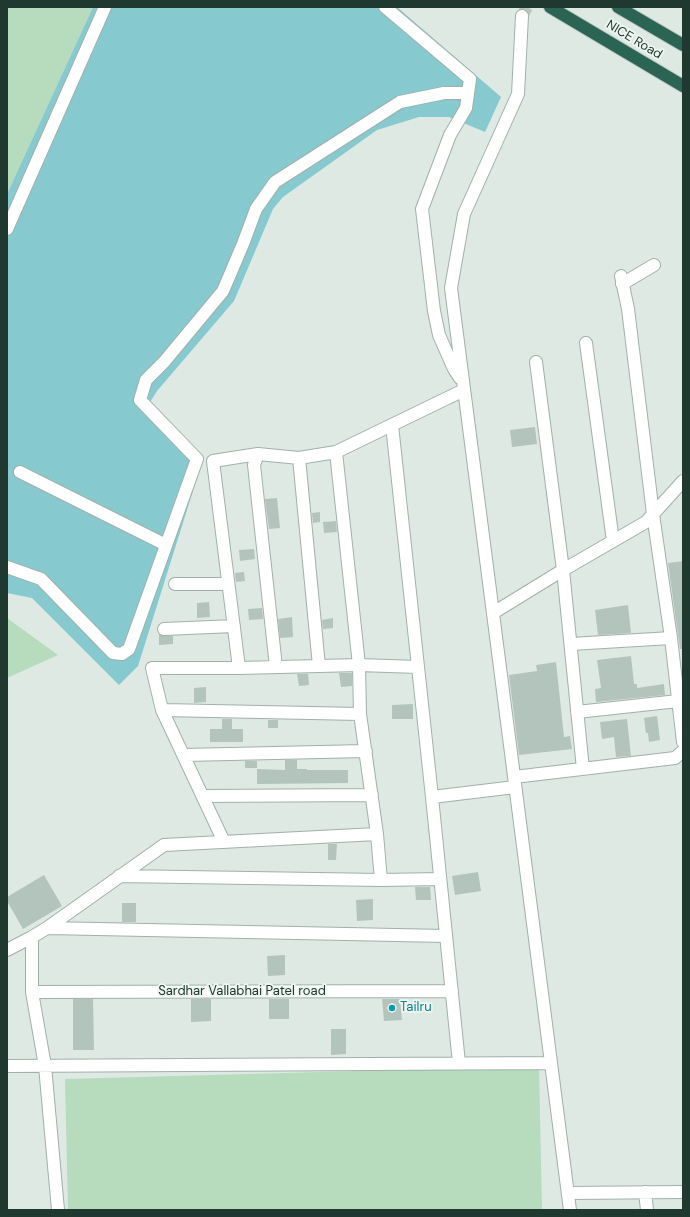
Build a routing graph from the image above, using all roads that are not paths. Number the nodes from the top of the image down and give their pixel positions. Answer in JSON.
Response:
{"nodes":[{"id":1,"x":105,"y":7,"type":"edge"},
{"id":2,"x":385,"y":7,"type":"edge"},
{"id":3,"x":550,"y":7,"type":"edge"},
{"id":4,"x":618,"y":7,"type":"edge"},
{"id":5,"x":522,"y":16,"type":"tunnel mouth"},
{"id":6,"x":683,"y":45,"type":"edge"},
{"id":7,"x":683,"y":86,"type":"edge"},
{"id":8,"x":468,"y":93,"type":"junction"},
{"id":9,"x":7,"y":229,"type":"edge"},
{"id":10,"x":654,"y":265,"type":"dead end"},
{"id":11,"x":586,"y":343,"type":"dead end"},
{"id":12,"x":536,"y":362,"type":"dead end"},
{"id":13,"x":464,"y":386,"type":"junction"},
{"id":14,"x":392,"y":425,"type":"junction"},
{"id":15,"x":336,"y":452,"type":"junction"},
{"id":16,"x":258,"y":454,"type":"junction"},
{"id":17,"x":299,"y":458,"type":"junction"},
{"id":18,"x":20,"y":472,"type":"dead end"},
{"id":19,"x":683,"y":482,"type":"edge"},
{"id":20,"x":653,"y":514,"type":"junction"},
{"id":21,"x":614,"y":541,"type":"junction"},
{"id":22,"x":166,"y":545,"type":"junction"},
{"id":23,"x":7,"y":567,"type":"edge"},
{"id":24,"x":563,"y":570,"type":"junction"},
{"id":25,"x":175,"y":584,"type":"dead end"},
{"id":26,"x":228,"y":584,"type":"junction"},
{"id":27,"x":493,"y":613,"type":"junction"},
{"id":28,"x":234,"y":626,"type":"junction"},
{"id":29,"x":164,"y":629,"type":"dead end"},
{"id":30,"x":671,"y":638,"type":"junction"},
{"id":31,"x":571,"y":644,"type":"junction"},
{"id":32,"x":359,"y":665,"type":"junction"},
{"id":33,"x":318,"y":666,"type":"junction"},
{"id":34,"x":276,"y":667,"type":"junction"},
{"id":35,"x":418,"y":667,"type":"junction"},
{"id":36,"x":239,"y":668,"type":"junction"},
{"id":37,"x":679,"y":673,"type":"edge"},
{"id":38,"x":678,"y":701,"type":"junction"},
{"id":39,"x":162,"y":710,"type":"junction"},
{"id":40,"x":577,"y":712,"type":"junction"},
{"id":41,"x":360,"y":714,"type":"junction"},
{"id":42,"x":683,"y":742,"type":"edge"},
{"id":43,"x":366,"y":751,"type":"junction"},
{"id":44,"x":683,"y":751,"type":"edge"},
{"id":45,"x":184,"y":755,"type":"junction"},
{"id":46,"x":583,"y":769,"type":"junction"},
{"id":47,"x":515,"y":782,"type":"junction"},
{"id":48,"x":372,"y":795,"type":"junction"},
{"id":49,"x":203,"y":796,"type":"junction"},
{"id":50,"x":432,"y":797,"type":"junction"},
{"id":51,"x":377,"y":834,"type":"junction"},
{"id":52,"x":224,"y":842,"type":"junction"},
{"id":53,"x":119,"y":876,"type":"junction"},
{"id":54,"x":440,"y":879,"type":"junction"},
{"id":55,"x":381,"y":880,"type":"junction"},
{"id":56,"x":47,"y":928,"type":"junction"},
{"id":57,"x":446,"y":936,"type":"junction"},
{"id":58,"x":32,"y":937,"type":"junction"},
{"id":59,"x":7,"y":950,"type":"edge"},
{"id":60,"x":452,"y":991,"type":"junction"},
{"id":61,"x":32,"y":992,"type":"junction"},
{"id":62,"x":551,"y":1063,"type":"junction"},
{"id":63,"x":459,"y":1064,"type":"junction"},
{"id":64,"x":7,"y":1066,"type":"edge"},
{"id":65,"x":45,"y":1066,"type":"junction"},
{"id":66,"x":645,"y":1192,"type":"junction"},
{"id":67,"x":683,"y":1192,"type":"edge"},
{"id":68,"x":568,"y":1193,"type":"junction"},
{"id":69,"x":58,"y":1210,"type":"edge"},
{"id":70,"x":570,"y":1210,"type":"edge"},
{"id":71,"x":647,"y":1210,"type":"edge"}],
"edges":[{"from":1,"to":9,"type":"street"},
{"from":2,"to":8,"type":"street"},
{"from":3,"to":7,"type":"highway","name":"NICE Road"},
{"from":4,"to":6,"type":"highway","name":"NICE Road"},
{"from":5,"to":13,"type":"street"},
{"from":8,"to":13,"type":"street"},
{"from":8,"to":22,"type":"street"},
{"from":10,"to":20,"type":"street"},
{"from":11,"to":21,"type":"street"},
{"from":12,"to":24,"type":"street"},
{"from":13,"to":14,"type":"street"},
{"from":13,"to":27,"type":"street"},
{"from":14,"to":15,"type":"street"},
{"from":14,"to":35,"type":"street"},
{"from":15,"to":17,"type":"street"},
{"from":15,"to":32,"type":"street"},
{"from":16,"to":17,"type":"street"},
{"from":16,"to":26,"type":"street"},
{"from":16,"to":34,"type":"street"},
{"from":17,"to":33,"type":"street"},
{"from":18,"to":22,"type":"street"},
{"from":19,"to":20,"type":"street"},
{"from":20,"to":21,"type":"street"},
{"from":20,"to":30,"type":"street"},
{"from":21,"to":24,"type":"street"},
{"from":22,"to":23,"type":"street"},
{"from":24,"to":27,"type":"street"},
{"from":24,"to":31,"type":"street"},
{"from":25,"to":26,"type":"street"},
{"from":26,"to":28,"type":"street"},
{"from":27,"to":47,"type":"street"},
{"from":28,"to":29,"type":"street"},
{"from":28,"to":36,"type":"street"},
{"from":30,"to":31,"type":"street"},
{"from":30,"to":37,"type":"street"},
{"from":31,"to":40,"type":"street"},
{"from":32,"to":33,"type":"street"},
{"from":32,"to":35,"type":"street"},
{"from":32,"to":41,"type":"street"},
{"from":33,"to":34,"type":"street"},
{"from":34,"to":36,"type":"street"},
{"from":35,"to":50,"type":"street"},
{"from":36,"to":39,"type":"street"},
{"from":37,"to":38,"type":"street"},
{"from":38,"to":40,"type":"street"},
{"from":38,"to":42,"type":"street"},
{"from":39,"to":41,"type":"street"},
{"from":39,"to":45,"type":"street"},
{"from":40,"to":46,"type":"street"},
{"from":41,"to":43,"type":"street"},
{"from":43,"to":45,"type":"street"},
{"from":43,"to":48,"type":"street"},
{"from":44,"to":46,"type":"street"},
{"from":45,"to":49,"type":"street"},
{"from":46,"to":47,"type":"street"},
{"from":47,"to":50,"type":"street"},
{"from":47,"to":62,"type":"street"},
{"from":48,"to":49,"type":"street"},
{"from":48,"to":51,"type":"street"},
{"from":49,"to":52,"type":"street"},
{"from":50,"to":54,"type":"street"},
{"from":51,"to":52,"type":"street"},
{"from":51,"to":55,"type":"street"},
{"from":52,"to":53,"type":"street"},
{"from":53,"to":55,"type":"street"},
{"from":53,"to":56,"type":"street"},
{"from":54,"to":55,"type":"street"},
{"from":54,"to":57,"type":"street"},
{"from":56,"to":57,"type":"street"},
{"from":56,"to":58,"type":"street"},
{"from":57,"to":60,"type":"street"},
{"from":58,"to":59,"type":"street"},
{"from":58,"to":61,"type":"street"},
{"from":60,"to":61,"type":"street","name":"Sardhar Vallabhai Patel road"},
{"from":60,"to":63,"type":"street"},
{"from":61,"to":65,"type":"street"},
{"from":62,"to":63,"type":"street"},
{"from":62,"to":68,"type":"street"},
{"from":63,"to":65,"type":"street"},
{"from":64,"to":65,"type":"street"},
{"from":65,"to":69,"type":"street"},
{"from":66,"to":67,"type":"street"},
{"from":66,"to":68,"type":"street"},
{"from":66,"to":71,"type":"street"},
{"from":68,"to":70,"type":"street"}]}
